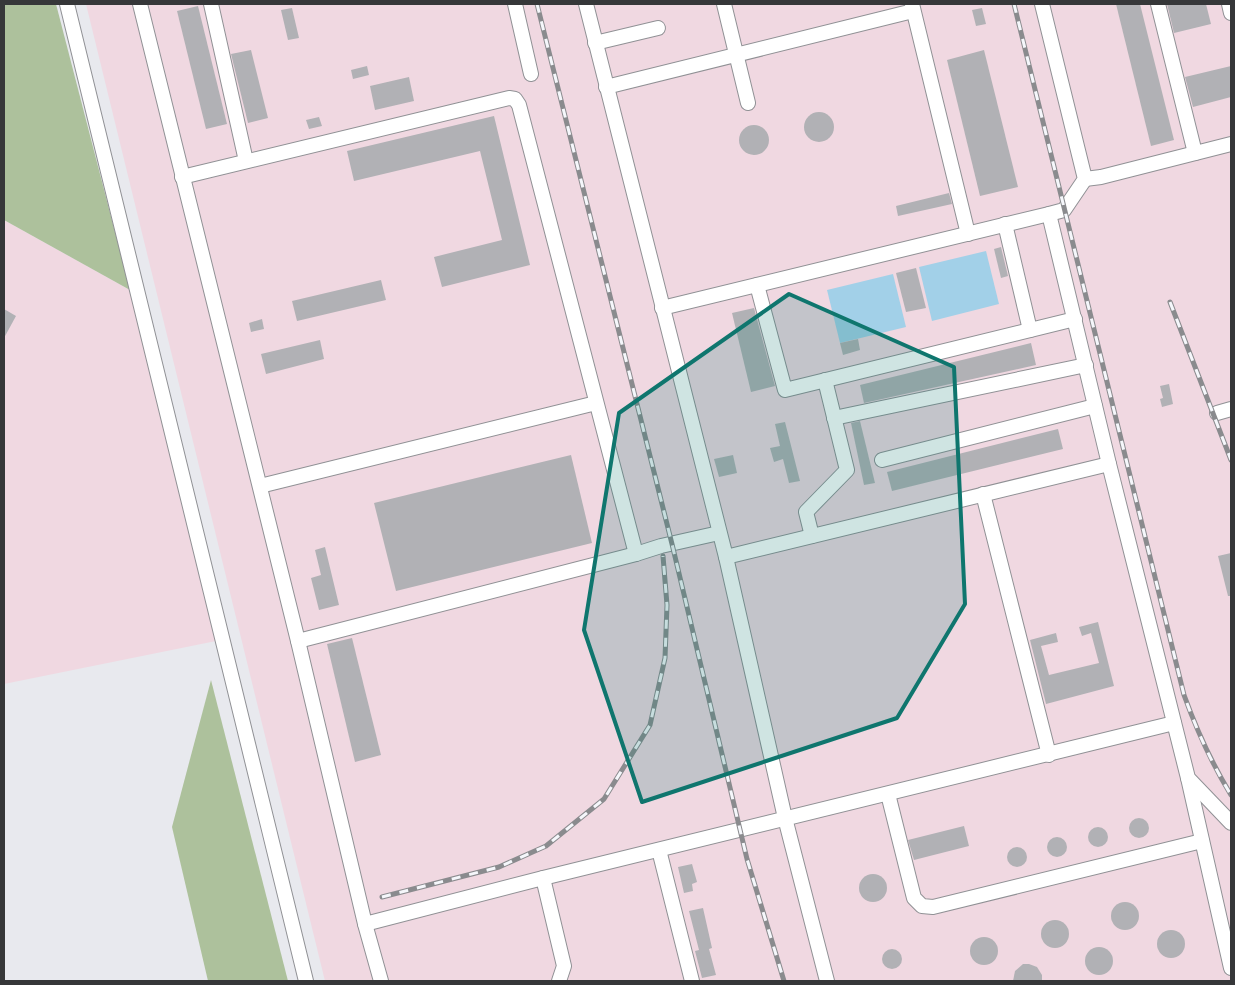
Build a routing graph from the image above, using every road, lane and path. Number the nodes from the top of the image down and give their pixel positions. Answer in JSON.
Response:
{"nodes":[{"id":1,"x":67,"y":4,"type":"edge"},
{"id":2,"x":140,"y":4,"type":"edge"},
{"id":3,"x":210,"y":4,"type":"edge"},
{"id":4,"x":515,"y":4,"type":"edge"},
{"id":5,"x":586,"y":4,"type":"edge"},
{"id":6,"x":724,"y":4,"type":"edge"},
{"id":7,"x":1042,"y":4,"type":"edge"},
{"id":8,"x":1158,"y":4,"type":"edge"},
{"id":9,"x":1229,"y":4,"type":"edge"},
{"id":10,"x":913,"y":7,"type":"edge"},
{"id":11,"x":1231,"y":13,"type":"edge"},
{"id":12,"x":658,"y":28,"type":"dead end"},
{"id":13,"x":595,"y":43,"type":"junction"},
{"id":14,"x":736,"y":55,"type":"junction"},
{"id":15,"x":531,"y":74,"type":"dead end"},
{"id":16,"x":606,"y":87,"type":"junction"},
{"id":17,"x":748,"y":103,"type":"dead end"},
{"id":18,"x":1231,"y":144,"type":"edge"},
{"id":19,"x":1195,"y":153,"type":"junction"},
{"id":20,"x":246,"y":161,"type":"junction"},
{"id":21,"x":182,"y":177,"type":"junction"},
{"id":22,"x":1085,"y":179,"type":"junction"},
{"id":23,"x":1049,"y":214,"type":"junction"},
{"id":24,"x":1005,"y":224,"type":"junction"},
{"id":25,"x":968,"y":234,"type":"junction"},
{"id":26,"x":757,"y":286,"type":"junction"},
{"id":27,"x":662,"y":308,"type":"junction"},
{"id":28,"x":1075,"y":319,"type":"junction"},
{"id":29,"x":1030,"y":330,"type":"junction"},
{"id":30,"x":1086,"y":365,"type":"junction"},
{"id":31,"x":825,"y":380,"type":"junction"},
{"id":32,"x":596,"y":403,"type":"junction"},
{"id":33,"x":1095,"y":406,"type":"junction"},
{"id":34,"x":1231,"y":409,"type":"edge"},
{"id":35,"x":1217,"y":413,"type":"dead end"},
{"id":36,"x":834,"y":418,"type":"junction"},
{"id":37,"x":882,"y":460,"type":"dead end"},
{"id":38,"x":1109,"y":464,"type":"junction"},
{"id":39,"x":260,"y":486,"type":"junction"},
{"id":40,"x":984,"y":494,"type":"junction"},
{"id":41,"x":719,"y":533,"type":"junction"},
{"id":42,"x":812,"y":536,"type":"junction"},
{"id":43,"x":636,"y":554,"type":"junction"},
{"id":44,"x":726,"y":557,"type":"junction"},
{"id":45,"x":298,"y":641,"type":"junction"},
{"id":46,"x":1174,"y":724,"type":"junction"},
{"id":47,"x":1049,"y":755,"type":"junction"},
{"id":48,"x":1188,"y":778,"type":"junction"},
{"id":49,"x":888,"y":794,"type":"junction"},
{"id":50,"x":786,"y":818,"type":"junction"},
{"id":51,"x":1231,"y":823,"type":"edge"},
{"id":52,"x":1202,"y":841,"type":"junction"},
{"id":53,"x":659,"y":850,"type":"junction"},
{"id":54,"x":543,"y":878,"type":"junction"},
{"id":55,"x":366,"y":924,"type":"junction"},
{"id":56,"x":1231,"y":968,"type":"edge"},
{"id":57,"x":306,"y":981,"type":"edge"},
{"id":58,"x":381,"y":981,"type":"edge"},
{"id":59,"x":559,"y":981,"type":"edge"},
{"id":60,"x":692,"y":981,"type":"edge"},
{"id":61,"x":827,"y":981,"type":"edge"}],
"edges":[{"from":1,"to":57,"type":"street"},
{"from":2,"to":21,"type":"street"},
{"from":3,"to":20,"type":"street"},
{"from":4,"to":15,"type":"street"},
{"from":5,"to":13,"type":"street"},
{"from":6,"to":14,"type":"street"},
{"from":7,"to":22,"type":"street"},
{"from":8,"to":19,"type":"street"},
{"from":9,"to":11,"type":"street"},
{"from":10,"to":14,"type":"street"},
{"from":10,"to":25,"type":"street"},
{"from":12,"to":13,"type":"street"},
{"from":13,"to":16,"type":"street"},
{"from":14,"to":16,"type":"street"},
{"from":14,"to":17,"type":"street"},
{"from":16,"to":27,"type":"street"},
{"from":18,"to":19,"type":"street"},
{"from":19,"to":22,"type":"street"},
{"from":20,"to":21,"type":"street"},
{"from":20,"to":32,"type":"street"},
{"from":21,"to":39,"type":"street"},
{"from":22,"to":23,"type":"street"},
{"from":23,"to":24,"type":"street"},
{"from":23,"to":28,"type":"street"},
{"from":24,"to":25,"type":"street"},
{"from":24,"to":29,"type":"street"},
{"from":25,"to":26,"type":"street"},
{"from":26,"to":27,"type":"street"},
{"from":26,"to":31,"type":"street"},
{"from":27,"to":41,"type":"street"},
{"from":28,"to":29,"type":"street"},
{"from":28,"to":30,"type":"street"},
{"from":29,"to":31,"type":"street"},
{"from":30,"to":33,"type":"street"},
{"from":30,"to":36,"type":"street"},
{"from":31,"to":36,"type":"street"},
{"from":32,"to":39,"type":"street"},
{"from":32,"to":43,"type":"street"},
{"from":33,"to":37,"type":"street"},
{"from":33,"to":38,"type":"street"},
{"from":34,"to":35,"type":"street"},
{"from":36,"to":42,"type":"street"},
{"from":38,"to":40,"type":"street"},
{"from":38,"to":46,"type":"street"},
{"from":39,"to":45,"type":"street"},
{"from":40,"to":42,"type":"street"},
{"from":40,"to":47,"type":"street"},
{"from":41,"to":43,"type":"street"},
{"from":41,"to":44,"type":"street"},
{"from":42,"to":44,"type":"street"},
{"from":43,"to":45,"type":"street"},
{"from":44,"to":50,"type":"street"},
{"from":45,"to":55,"type":"street"},
{"from":46,"to":47,"type":"street"},
{"from":46,"to":48,"type":"street"},
{"from":47,"to":49,"type":"street"},
{"from":48,"to":51,"type":"street"},
{"from":48,"to":52,"type":"street"},
{"from":49,"to":50,"type":"street"},
{"from":49,"to":52,"type":"street"},
{"from":50,"to":53,"type":"street"},
{"from":50,"to":61,"type":"street"},
{"from":52,"to":56,"type":"street"},
{"from":53,"to":54,"type":"street"},
{"from":53,"to":60,"type":"street"},
{"from":54,"to":55,"type":"street"},
{"from":54,"to":59,"type":"street"},
{"from":55,"to":58,"type":"street"}]}
